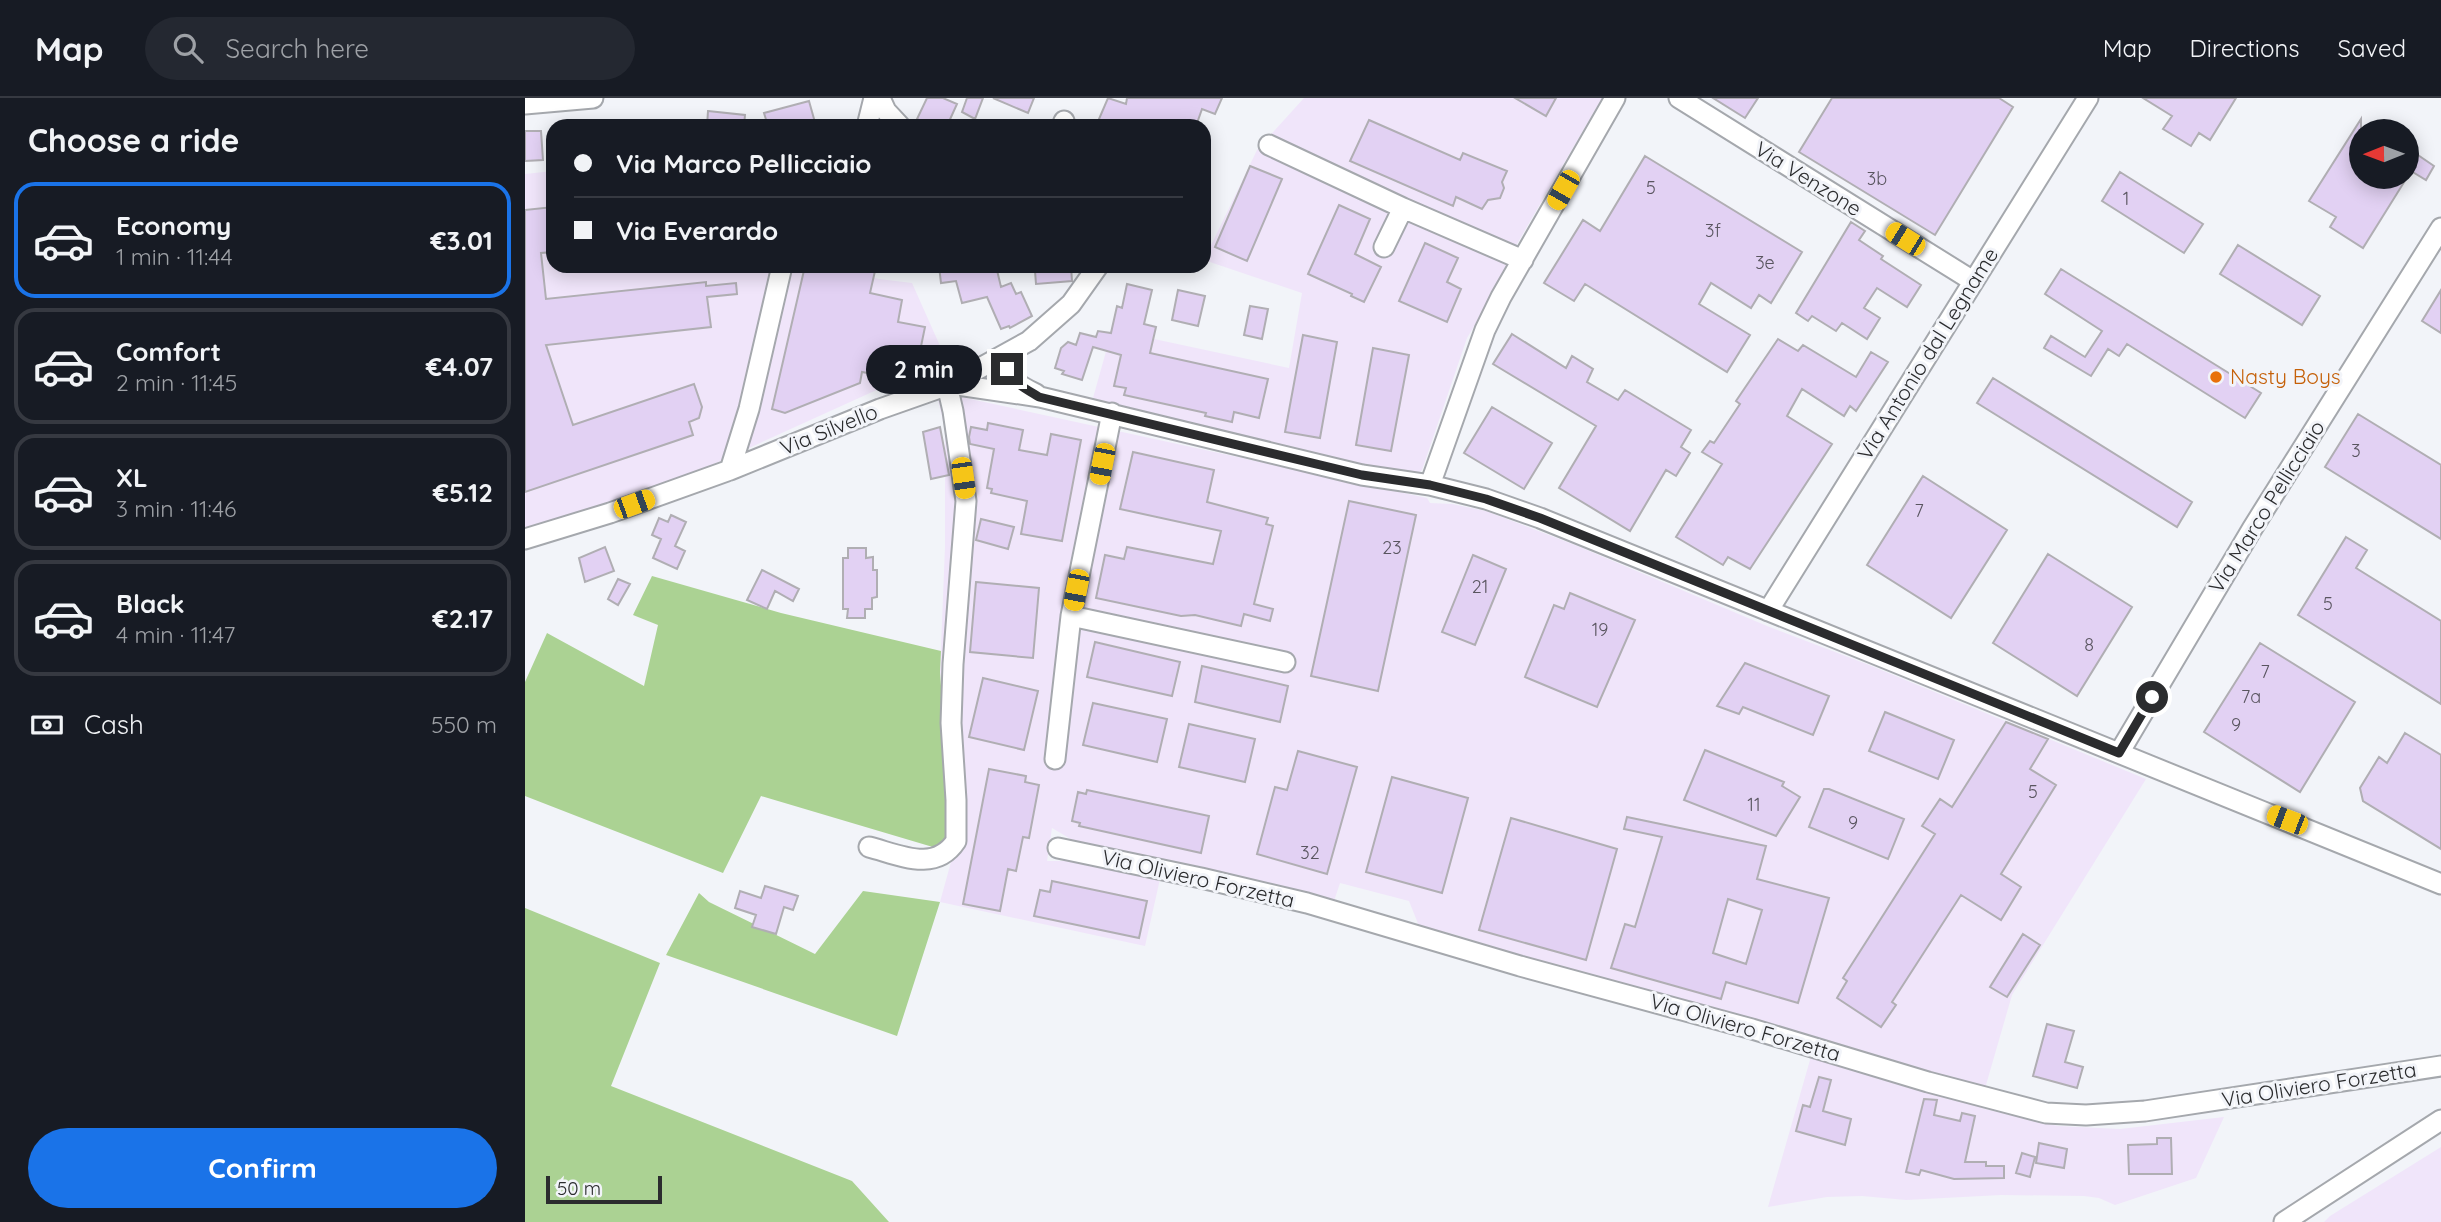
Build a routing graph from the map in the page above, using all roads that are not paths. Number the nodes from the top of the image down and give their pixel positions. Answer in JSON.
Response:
{"nodes":[{"id":1,"x":593,"y":98,"type":"edge"},
{"id":2,"x":874,"y":98,"type":"edge"},
{"id":3,"x":880,"y":98,"type":"edge"},
{"id":4,"x":1615,"y":98,"type":"edge"},
{"id":5,"x":1679,"y":98,"type":"edge"},
{"id":6,"x":2088,"y":98,"type":"edge"},
{"id":7,"x":525,"y":104,"type":"edge"},
{"id":8,"x":869,"y":119,"type":"edge"},
{"id":9,"x":894,"y":119,"type":"edge"},
{"id":10,"x":1269,"y":145,"type":"dead end"},
{"id":11,"x":1403,"y":208,"type":"junction"},
{"id":12,"x":2441,"y":228,"type":"edge"},
{"id":13,"x":1384,"y":247,"type":"dead end"},
{"id":14,"x":1523,"y":260,"type":"junction"},
{"id":15,"x":780,"y":273,"type":"edge"},
{"id":16,"x":1094,"y":273,"type":"edge"},
{"id":17,"x":1973,"y":282,"type":"junction"},
{"id":18,"x":1011,"y":351,"type":"junction"},
{"id":19,"x":949,"y":385,"type":"junction"},
{"id":20,"x":1039,"y":397,"type":"junction"},
{"id":21,"x":749,"y":408,"type":"junction"},
{"id":22,"x":1112,"y":413,"type":"junction"},
{"id":23,"x":768,"y":455,"type":"junction"},
{"id":24,"x":730,"y":470,"type":"junction"},
{"id":25,"x":1430,"y":485,"type":"junction"},
{"id":26,"x":525,"y":539,"type":"edge"},
{"id":27,"x":1768,"y":611,"type":"junction"},
{"id":28,"x":1071,"y":616,"type":"junction"},
{"id":29,"x":1285,"y":662,"type":"dead end"},
{"id":30,"x":2119,"y":753,"type":"junction"},
{"id":31,"x":1055,"y":759,"type":"dead end"},
{"id":32,"x":869,"y":847,"type":"dead end"},
{"id":33,"x":1058,"y":848,"type":"dead end"},
{"id":34,"x":2441,"y":884,"type":"edge"},
{"id":35,"x":2441,"y":1066,"type":"edge"},
{"id":36,"x":2441,"y":1119,"type":"edge"},
{"id":37,"x":2284,"y":1222,"type":"edge"}],
"edges":[{"from":1,"to":7,"type":"street"},
{"from":2,"to":8,"type":"street"},
{"from":3,"to":9,"type":"street"},
{"from":4,"to":14,"type":"street"},
{"from":5,"to":17,"type":"street","name":"Via Venzone"},
{"from":6,"to":17,"type":"street","name":"Via Antonio dal Legname"},
{"from":10,"to":11,"type":"street"},
{"from":11,"to":13,"type":"street"},
{"from":11,"to":14,"type":"street"},
{"from":12,"to":30,"type":"street","name":"Via Marco Pellicciaio"},
{"from":14,"to":25,"type":"street"},
{"from":15,"to":21,"type":"street"},
{"from":16,"to":18,"type":"street","name":"Via Silvello"},
{"from":17,"to":27,"type":"street","name":"Via Antonio dal Legname"},
{"from":18,"to":19,"type":"street","name":"Via Silvello"},
{"from":18,"to":20,"type":"street"},
{"from":19,"to":20,"type":"street"},
{"from":19,"to":23,"type":"street","name":"Via Silvello"},
{"from":19,"to":32,"type":"street"},
{"from":20,"to":22,"type":"street"},
{"from":21,"to":23,"type":"street"},
{"from":21,"to":24,"type":"street"},
{"from":22,"to":25,"type":"street"},
{"from":22,"to":28,"type":"street"},
{"from":23,"to":24,"type":"street","name":"Via Silvello"},
{"from":24,"to":26,"type":"street","name":"Via Silvello"},
{"from":25,"to":27,"type":"street"},
{"from":27,"to":30,"type":"street"},
{"from":28,"to":29,"type":"street"},
{"from":28,"to":31,"type":"street"},
{"from":30,"to":34,"type":"street"},
{"from":33,"to":35,"type":"street","name":"Via Oliviero Forzetta"},
{"from":36,"to":37,"type":"street"}]}
